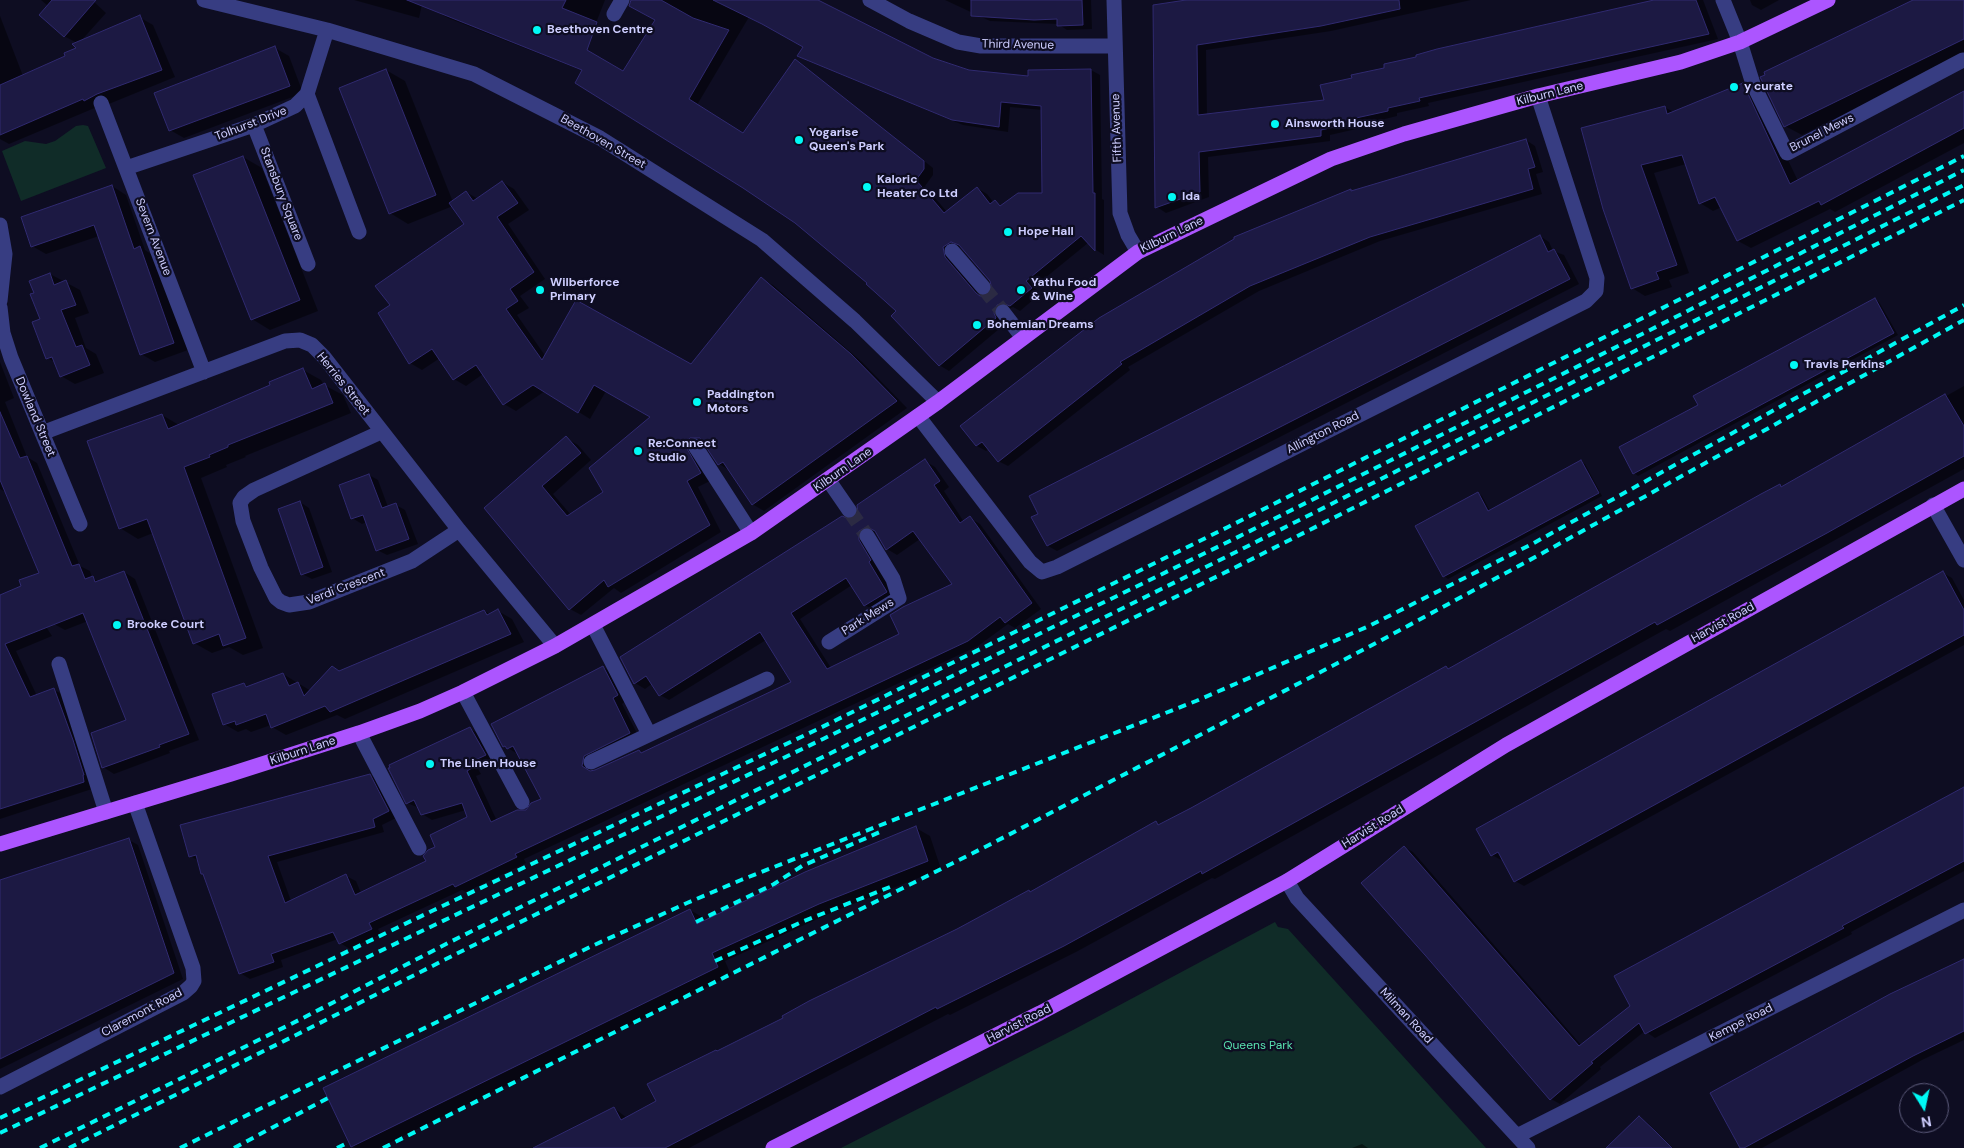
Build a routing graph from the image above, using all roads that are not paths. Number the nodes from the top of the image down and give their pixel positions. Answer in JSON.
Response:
{"nodes":[{"id":1,"x":204,"y":0,"type":"edge"},
{"id":2,"x":622,"y":0,"type":"edge"},
{"id":3,"x":870,"y":0,"type":"edge"},
{"id":4,"x":1114,"y":0,"type":"edge"},
{"id":5,"x":1723,"y":0,"type":"edge"},
{"id":6,"x":1828,"y":0,"type":"edge"},
{"id":7,"x":614,"y":14,"type":"dead end"},
{"id":8,"x":328,"y":30,"type":"junction"},
{"id":9,"x":1740,"y":42,"type":"junction"},
{"id":10,"x":1115,"y":46,"type":"junction"},
{"id":11,"x":1963,"y":60,"type":"edge"},
{"id":12,"x":307,"y":94,"type":"junction"},
{"id":13,"x":1538,"y":96,"type":"junction"},
{"id":14,"x":101,"y":103,"type":"dead end"},
{"id":15,"x":254,"y":125,"type":"junction"},
{"id":16,"x":126,"y":168,"type":"junction"},
{"id":17,"x":0,"y":225,"type":"edge"},
{"id":18,"x":359,"y":232,"type":"dead end"},
{"id":19,"x":952,"y":251,"type":"dead end"},
{"id":20,"x":1138,"y":252,"type":"junction"},
{"id":21,"x":308,"y":264,"type":"dead end"},
{"id":22,"x":983,"y":287,"type":"tunnel mouth"},
{"id":23,"x":0,"y":301,"type":"edge"},
{"id":24,"x":0,"y":307,"type":"edge"},
{"id":25,"x":1003,"y":312,"type":"tunnel mouth"},
{"id":26,"x":1023,"y":338,"type":"junction"},
{"id":27,"x":204,"y":372,"type":"junction"},
{"id":28,"x":938,"y":402,"type":"junction"},
{"id":29,"x":918,"y":416,"type":"junction"},
{"id":30,"x":381,"y":432,"type":"junction"},
{"id":31,"x":42,"y":433,"type":"junction"},
{"id":32,"x":695,"y":446,"type":"dead end"},
{"id":33,"x":829,"y":480,"type":"junction"},
{"id":34,"x":1964,"y":489,"type":"edge"},
{"id":35,"x":1933,"y":505,"type":"junction"},
{"id":36,"x":849,"y":510,"type":"tunnel mouth"},
{"id":37,"x":80,"y":524,"type":"dead end"},
{"id":38,"x":459,"y":530,"type":"junction"},
{"id":39,"x":751,"y":533,"type":"junction"},
{"id":40,"x":867,"y":536,"type":"tunnel mouth"},
{"id":41,"x":1964,"y":560,"type":"edge"},
{"id":42,"x":593,"y":625,"type":"junction"},
{"id":43,"x":829,"y":642,"type":"dead end"},
{"id":44,"x":555,"y":646,"type":"junction"},
{"id":45,"x":59,"y":664,"type":"dead end"},
{"id":46,"x":767,"y":679,"type":"dead end"},
{"id":47,"x":463,"y":692,"type":"junction"},
{"id":48,"x":359,"y":733,"type":"junction"},
{"id":49,"x":649,"y":734,"type":"junction"},
{"id":50,"x":591,"y":762,"type":"dead end"},
{"id":51,"x":522,"y":802,"type":"dead end"},
{"id":52,"x":135,"y":803,"type":"junction"},
{"id":53,"x":106,"y":812,"type":"junction"},
{"id":54,"x":0,"y":844,"type":"edge"},
{"id":55,"x":419,"y":848,"type":"dead end"},
{"id":56,"x":1287,"y":880,"type":"junction"},
{"id":57,"x":1964,"y":910,"type":"edge"},
{"id":58,"x":0,"y":1087,"type":"edge"},
{"id":59,"x":1517,"y":1136,"type":"junction"},
{"id":60,"x":773,"y":1148,"type":"edge"},
{"id":61,"x":1528,"y":1148,"type":"edge"}],
"edges":[{"from":1,"to":8,"type":"street","name":"Beethoven Street"},
{"from":2,"to":7,"type":"street"},
{"from":3,"to":10,"type":"street","name":"Third Avenue"},
{"from":4,"to":10,"type":"street","name":"Fifth Avenue"},
{"from":5,"to":9,"type":"street"},
{"from":6,"to":9,"type":"main road","name":"Kilburn Lane"},
{"from":8,"to":12,"type":"street"},
{"from":8,"to":28,"type":"street","name":"Beethoven Street"},
{"from":9,"to":11,"type":"street","name":"Brunel Mews"},
{"from":9,"to":13,"type":"main road","name":"Kilburn Lane"},
{"from":10,"to":20,"type":"street","name":"Fifth Avenue"},
{"from":12,"to":15,"type":"street","name":"Tolhurst Drive"},
{"from":12,"to":18,"type":"street"},
{"from":13,"to":20,"type":"main road","name":"Kilburn Lane"},
{"from":13,"to":29,"type":"street","name":"Allington Road"},
{"from":14,"to":16,"type":"street","name":"Severn Avenue"},
{"from":15,"to":16,"type":"street","name":"Tolhurst Drive"},
{"from":15,"to":21,"type":"street","name":"Stansbury Square"},
{"from":16,"to":27,"type":"street","name":"Severn Avenue"},
{"from":17,"to":23,"type":"street"},
{"from":19,"to":22,"type":"street"},
{"from":20,"to":26,"type":"main road","name":"Kilburn Lane"},
{"from":24,"to":31,"type":"street","name":"Dowland Street"},
{"from":25,"to":26,"type":"street"},
{"from":26,"to":28,"type":"main road","name":"Kilburn Lane"},
{"from":27,"to":30,"type":"street","name":"Herries Street"},
{"from":27,"to":31,"type":"street","name":"Herries Street"},
{"from":28,"to":29,"type":"main road","name":"Kilburn Lane"},
{"from":29,"to":33,"type":"main road","name":"Kilburn Lane"},
{"from":30,"to":38,"type":"street","name":"Herries Street"},
{"from":30,"to":38,"type":"street","name":"Verdi Crescent"},
{"from":31,"to":37,"type":"street","name":"Dowland Street"},
{"from":32,"to":39,"type":"street"},
{"from":33,"to":36,"type":"street"},
{"from":33,"to":39,"type":"main road","name":"Kilburn Lane"},
{"from":34,"to":35,"type":"main road","name":"Harvist Road"},
{"from":35,"to":41,"type":"street"},
{"from":35,"to":56,"type":"main road","name":"Harvist Road"},
{"from":38,"to":44,"type":"street","name":"Herries Street"},
{"from":39,"to":42,"type":"main road","name":"Kilburn Lane"},
{"from":40,"to":43,"type":"street","name":"Park Mews"},
{"from":42,"to":44,"type":"main road","name":"Kilburn Lane"},
{"from":42,"to":49,"type":"street"},
{"from":44,"to":47,"type":"main road","name":"Kilburn Lane"},
{"from":45,"to":53,"type":"street"},
{"from":46,"to":49,"type":"street"},
{"from":47,"to":48,"type":"main road","name":"Kilburn Lane"},
{"from":47,"to":51,"type":"street"},
{"from":48,"to":52,"type":"main road","name":"Kilburn Lane"},
{"from":48,"to":55,"type":"street"},
{"from":49,"to":50,"type":"street"},
{"from":52,"to":53,"type":"main road","name":"Kilburn Lane"},
{"from":52,"to":58,"type":"street","name":"Claremont Road"},
{"from":53,"to":54,"type":"main road","name":"Kilburn Lane"},
{"from":56,"to":59,"type":"street","name":"Milman Road"},
{"from":56,"to":60,"type":"main road","name":"Harvist Road"},
{"from":57,"to":59,"type":"street","name":"Kempe Road"},
{"from":59,"to":61,"type":"street","name":"Milman Road"}]}
